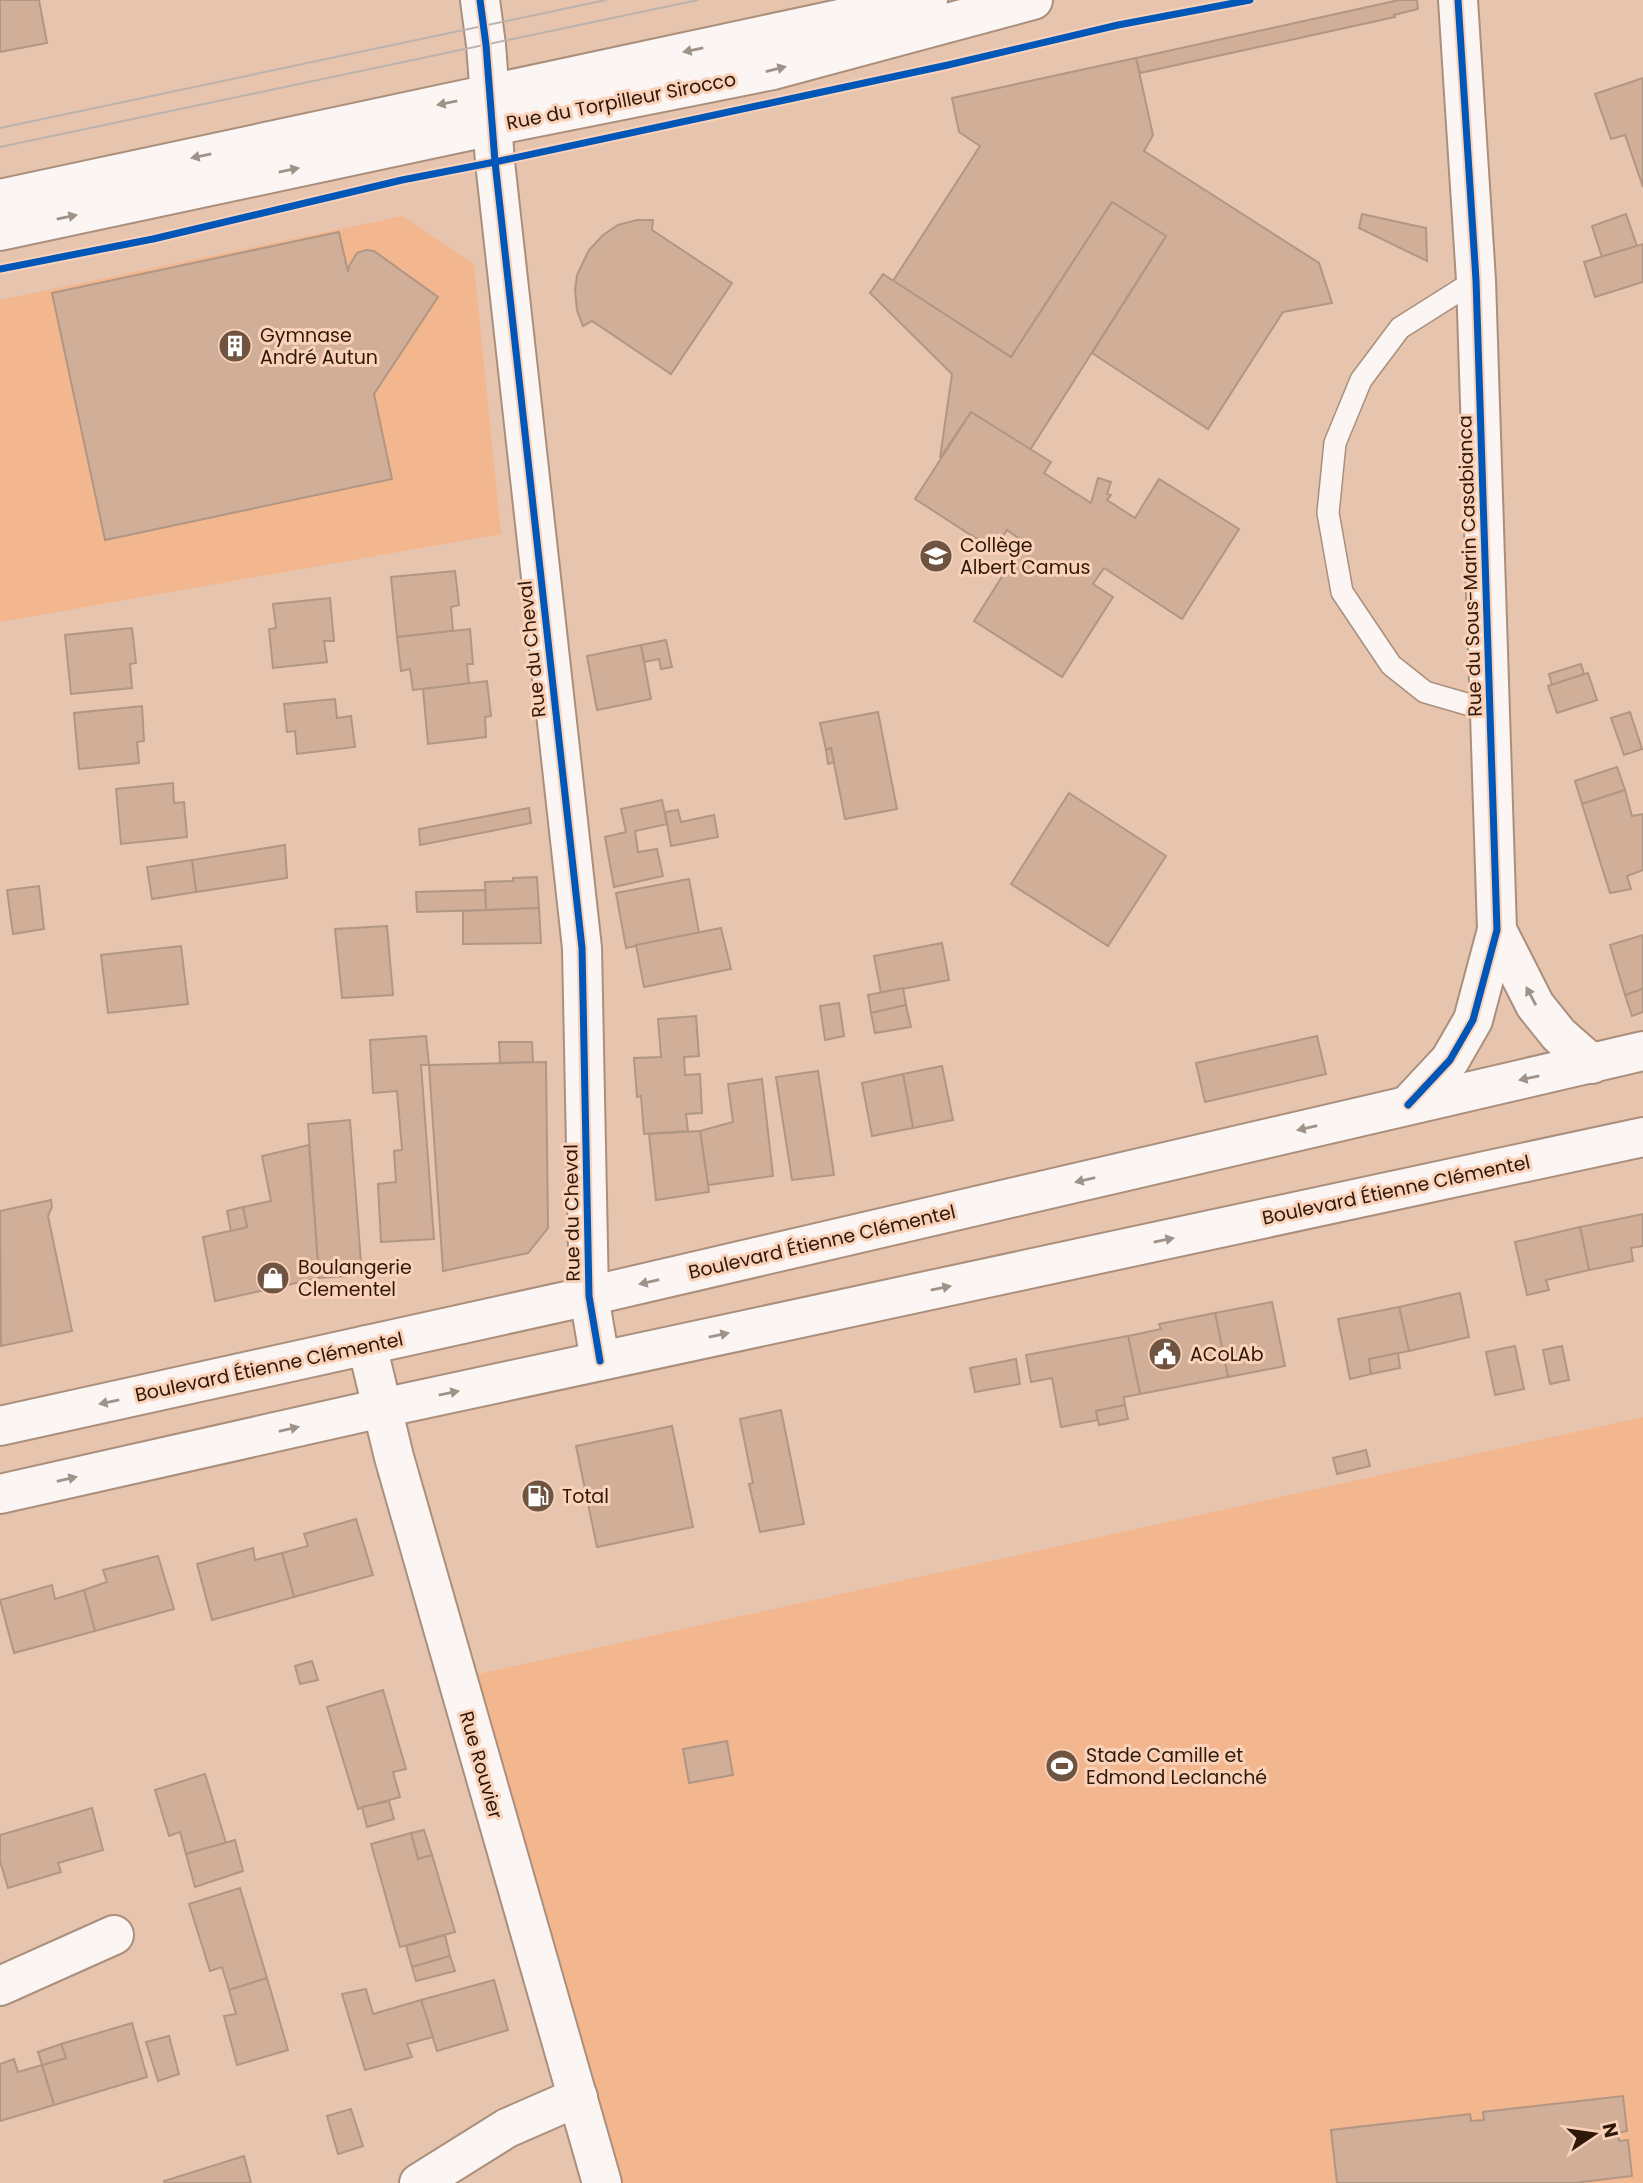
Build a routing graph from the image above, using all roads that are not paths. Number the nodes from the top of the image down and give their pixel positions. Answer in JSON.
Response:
{"nodes":[{"id":1,"x":480,"y":0,"type":"edge"},
{"id":2,"x":928,"y":0,"type":"edge"},
{"id":3,"x":1033,"y":0,"type":"edge"},
{"id":4,"x":1458,"y":0,"type":"edge"},
{"id":5,"x":491,"y":110,"type":"junction"},
{"id":6,"x":0,"y":200,"type":"edge"},
{"id":7,"x":0,"y":232,"type":"edge"},
{"id":8,"x":1476,"y":280,"type":"junction"},
{"id":9,"x":1491,"y":711,"type":"junction"},
{"id":10,"x":1497,"y":930,"type":"junction"},
{"id":11,"x":1643,"y":1051,"type":"edge"},
{"id":12,"x":1592,"y":1064,"type":"junction"},
{"id":13,"x":1408,"y":1105,"type":"junction"},
{"id":14,"x":1643,"y":1137,"type":"edge"},
{"id":15,"x":589,"y":1296,"type":"junction"},
{"id":16,"x":368,"y":1345,"type":"junction"},
{"id":17,"x":600,"y":1361,"type":"junction"},
{"id":18,"x":382,"y":1408,"type":"junction"},
{"id":19,"x":0,"y":1426,"type":"edge"},
{"id":20,"x":0,"y":1494,"type":"edge"},
{"id":21,"x":114,"y":1935,"type":"dead end"},
{"id":22,"x":0,"y":1986,"type":"edge"},
{"id":23,"x":578,"y":2097,"type":"junction"},
{"id":24,"x":419,"y":2183,"type":"edge"},
{"id":25,"x":602,"y":2183,"type":"edge"}],
"edges":[{"from":1,"to":5,"type":"street","name":"Rue du Cheval"},
{"from":2,"to":5,"type":"street","name":"Rue du Torpilleur Sirocco","one_way":true},
{"from":5,"to":3,"type":"street","name":"Rue du Torpilleur Sirocco","one_way":true},
{"from":4,"to":8,"type":"street","name":"Rue du Sous-Marin Casabianca"},
{"from":5,"to":6,"type":"street","name":"Rue du Torpilleur Sirocco","one_way":true},
{"from":7,"to":5,"type":"street","name":"Rue du Torpilleur Sirocco","one_way":true},
{"from":5,"to":15,"type":"street","name":"Rue du Cheval"},
{"from":8,"to":9,"type":"street","name":"Rue du Sous-Marin Casabianca"},
{"from":8,"to":9,"type":"lane"},
{"from":9,"to":10,"type":"street","name":"Rue du Sous-Marin Casabianca"},
{"from":12,"to":10,"type":"street","name":"Rue du Sous-Marin Casabianca","one_way":true},
{"from":10,"to":13,"type":"street","name":"Rue du Sous-Marin Casabianca"},
{"from":11,"to":12,"type":"street","name":"Boulevard Étienne Clémentel"},
{"from":12,"to":13,"type":"street","name":"Boulevard Étienne Clémentel","one_way":true},
{"from":13,"to":15,"type":"street","name":"Boulevard Étienne Clémentel","one_way":true},
{"from":17,"to":14,"type":"street","name":"Boulevard Étienne Clémentel","one_way":true},
{"from":15,"to":16,"type":"street","name":"Boulevard Étienne Clémentel"},
{"from":15,"to":17,"type":"street","name":"Rue du Cheval"},
{"from":16,"to":18,"type":"street","name":"Rue Rouvier"},
{"from":16,"to":19,"type":"street","name":"Boulevard Étienne Clémentel","one_way":true},
{"from":18,"to":17,"type":"street","name":"Boulevard Étienne Clémentel","one_way":true},
{"from":20,"to":18,"type":"street","name":"Boulevard Étienne Clémentel","one_way":true},
{"from":18,"to":23,"type":"street","name":"Rue Rouvier"},
{"from":21,"to":22,"type":"street"},
{"from":23,"to":24,"type":"street"},
{"from":23,"to":25,"type":"street","name":"Rue Rouvier"}]}
